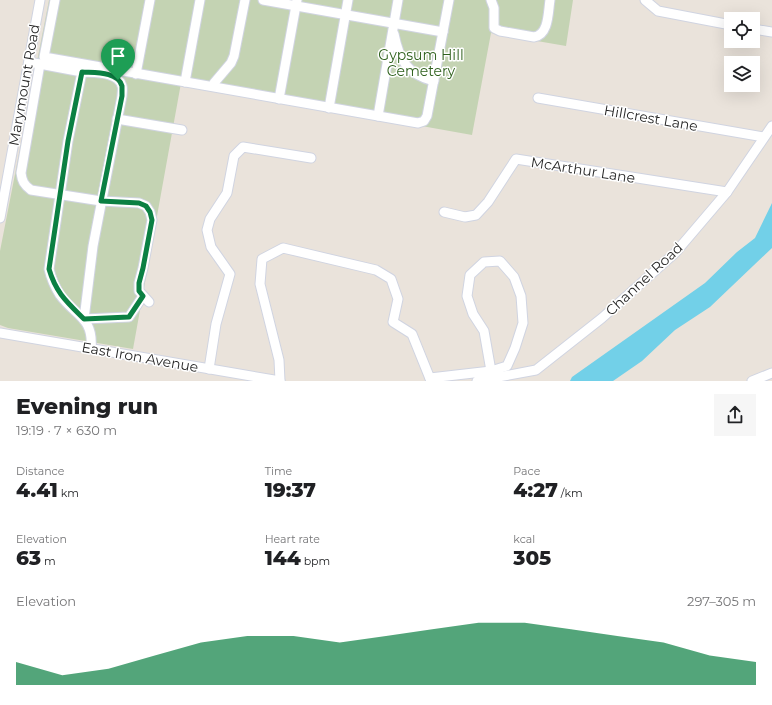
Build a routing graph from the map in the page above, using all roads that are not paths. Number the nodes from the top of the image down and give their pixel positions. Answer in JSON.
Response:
{"nodes":[{"id":1,"x":40,"y":0,"type":"edge"},
{"id":2,"x":55,"y":0,"type":"edge"},
{"id":3,"x":150,"y":0,"type":"edge"},
{"id":4,"x":200,"y":0,"type":"edge"},
{"id":5,"x":245,"y":0,"type":"edge"},
{"id":6,"x":263,"y":0,"type":"edge"},
{"id":7,"x":348,"y":0,"type":"edge"},
{"id":8,"x":398,"y":0,"type":"edge"},
{"id":9,"x":449,"y":0,"type":"edge"},
{"id":10,"x":491,"y":0,"type":"edge"},
{"id":11,"x":550,"y":0,"type":"edge"},
{"id":12,"x":645,"y":0,"type":"edge"},
{"id":13,"x":297,"y":3,"type":"edge"},
{"id":14,"x":346,"y":14,"type":"junction"},
{"id":15,"x":724,"y":24,"type":"edge"},
{"id":16,"x":393,"y":26,"type":"junction"},
{"id":17,"x":760,"y":30,"type":"edge"},
{"id":18,"x":443,"y":32,"type":"junction"},
{"id":19,"x":772,"y":32,"type":"edge"},
{"id":20,"x":29,"y":62,"type":"junction"},
{"id":21,"x":40,"y":64,"type":"junction"},
{"id":22,"x":82,"y":72,"type":"junction"},
{"id":23,"x":136,"y":74,"type":"junction"},
{"id":24,"x":434,"y":81,"type":"junction"},
{"id":25,"x":185,"y":82,"type":"junction"},
{"id":26,"x":214,"y":83,"type":"dead end"},
{"id":27,"x":538,"y":98,"type":"dead end"},
{"id":28,"x":279,"y":99,"type":"junction"},
{"id":29,"x":329,"y":108,"type":"junction"},
{"id":30,"x":378,"y":116,"type":"junction"},
{"id":31,"x":117,"y":119,"type":"junction"},
{"id":32,"x":772,"y":126,"type":"edge"},
{"id":33,"x":182,"y":130,"type":"dead end"},
{"id":34,"x":764,"y":137,"type":"junction"},
{"id":35,"x":311,"y":158,"type":"dead end"},
{"id":36,"x":727,"y":192,"type":"junction"},
{"id":37,"x":60,"y":194,"type":"junction"},
{"id":38,"x":101,"y":201,"type":"junction"},
{"id":39,"x":444,"y":212,"type":"dead end"},
{"id":40,"x":0,"y":218,"type":"edge"},
{"id":41,"x":84,"y":319,"type":"junction"},
{"id":42,"x":0,"y":333,"type":"edge"},
{"id":43,"x":91,"y":349,"type":"junction"},
{"id":44,"x":209,"y":369,"type":"junction"},
{"id":45,"x":491,"y":371,"type":"junction"},
{"id":46,"x":772,"y":374,"type":"edge"},
{"id":47,"x":430,"y":380,"type":"edge"},
{"id":48,"x":280,"y":381,"type":"edge"},
{"id":49,"x":477,"y":381,"type":"edge"},
{"id":50,"x":752,"y":381,"type":"edge"}],
"edges":[{"from":1,"to":20,"type":"street","name":"Marymount Road"},
{"from":2,"to":23,"type":"street"},
{"from":3,"to":23,"type":"street"},
{"from":4,"to":25,"type":"street"},
{"from":5,"to":26,"type":"street"},
{"from":6,"to":13,"type":"street"},
{"from":7,"to":14,"type":"street"},
{"from":8,"to":16,"type":"street"},
{"from":9,"to":18,"type":"street"},
{"from":10,"to":11,"type":"street"},
{"from":12,"to":15,"type":"street"},
{"from":13,"to":14,"type":"street"},
{"from":13,"to":28,"type":"street"},
{"from":14,"to":16,"type":"street"},
{"from":14,"to":29,"type":"street"},
{"from":16,"to":18,"type":"street"},
{"from":16,"to":24,"type":"street"},
{"from":16,"to":30,"type":"street"},
{"from":17,"to":19,"type":"street"},
{"from":18,"to":24,"type":"street"},
{"from":20,"to":21,"type":"street"},
{"from":20,"to":40,"type":"street","name":"Marymount Road"},
{"from":21,"to":22,"type":"street"},
{"from":21,"to":37,"type":"street"},
{"from":22,"to":31,"type":"street"},
{"from":22,"to":37,"type":"street"},
{"from":23,"to":25,"type":"street"},
{"from":24,"to":30,"type":"street"},
{"from":25,"to":28,"type":"street"},
{"from":27,"to":34,"type":"street","name":"Hillcrest Lane"},
{"from":28,"to":29,"type":"street"},
{"from":29,"to":30,"type":"street"},
{"from":31,"to":33,"type":"street"},
{"from":31,"to":38,"type":"street"},
{"from":32,"to":34,"type":"street","name":"Channel Road"},
{"from":34,"to":36,"type":"street","name":"Channel Road"},
{"from":35,"to":44,"type":"street"},
{"from":36,"to":39,"type":"street","name":"McArthur Lane"},
{"from":36,"to":49,"type":"street","name":"Channel Road"},
{"from":37,"to":38,"type":"street"},
{"from":37,"to":41,"type":"street"},
{"from":38,"to":41,"type":"street"},
{"from":38,"to":41,"type":"street"},
{"from":41,"to":43,"type":"street"},
{"from":42,"to":43,"type":"street","name":"East Iron Avenue"},
{"from":43,"to":44,"type":"street","name":"East Iron Avenue"},
{"from":44,"to":48,"type":"street","name":"East Iron Avenue"},
{"from":45,"to":45,"type":"street"},
{"from":45,"to":47,"type":"street"},
{"from":46,"to":50,"type":"street"},
{"from":47,"to":48,"type":"street"}]}
